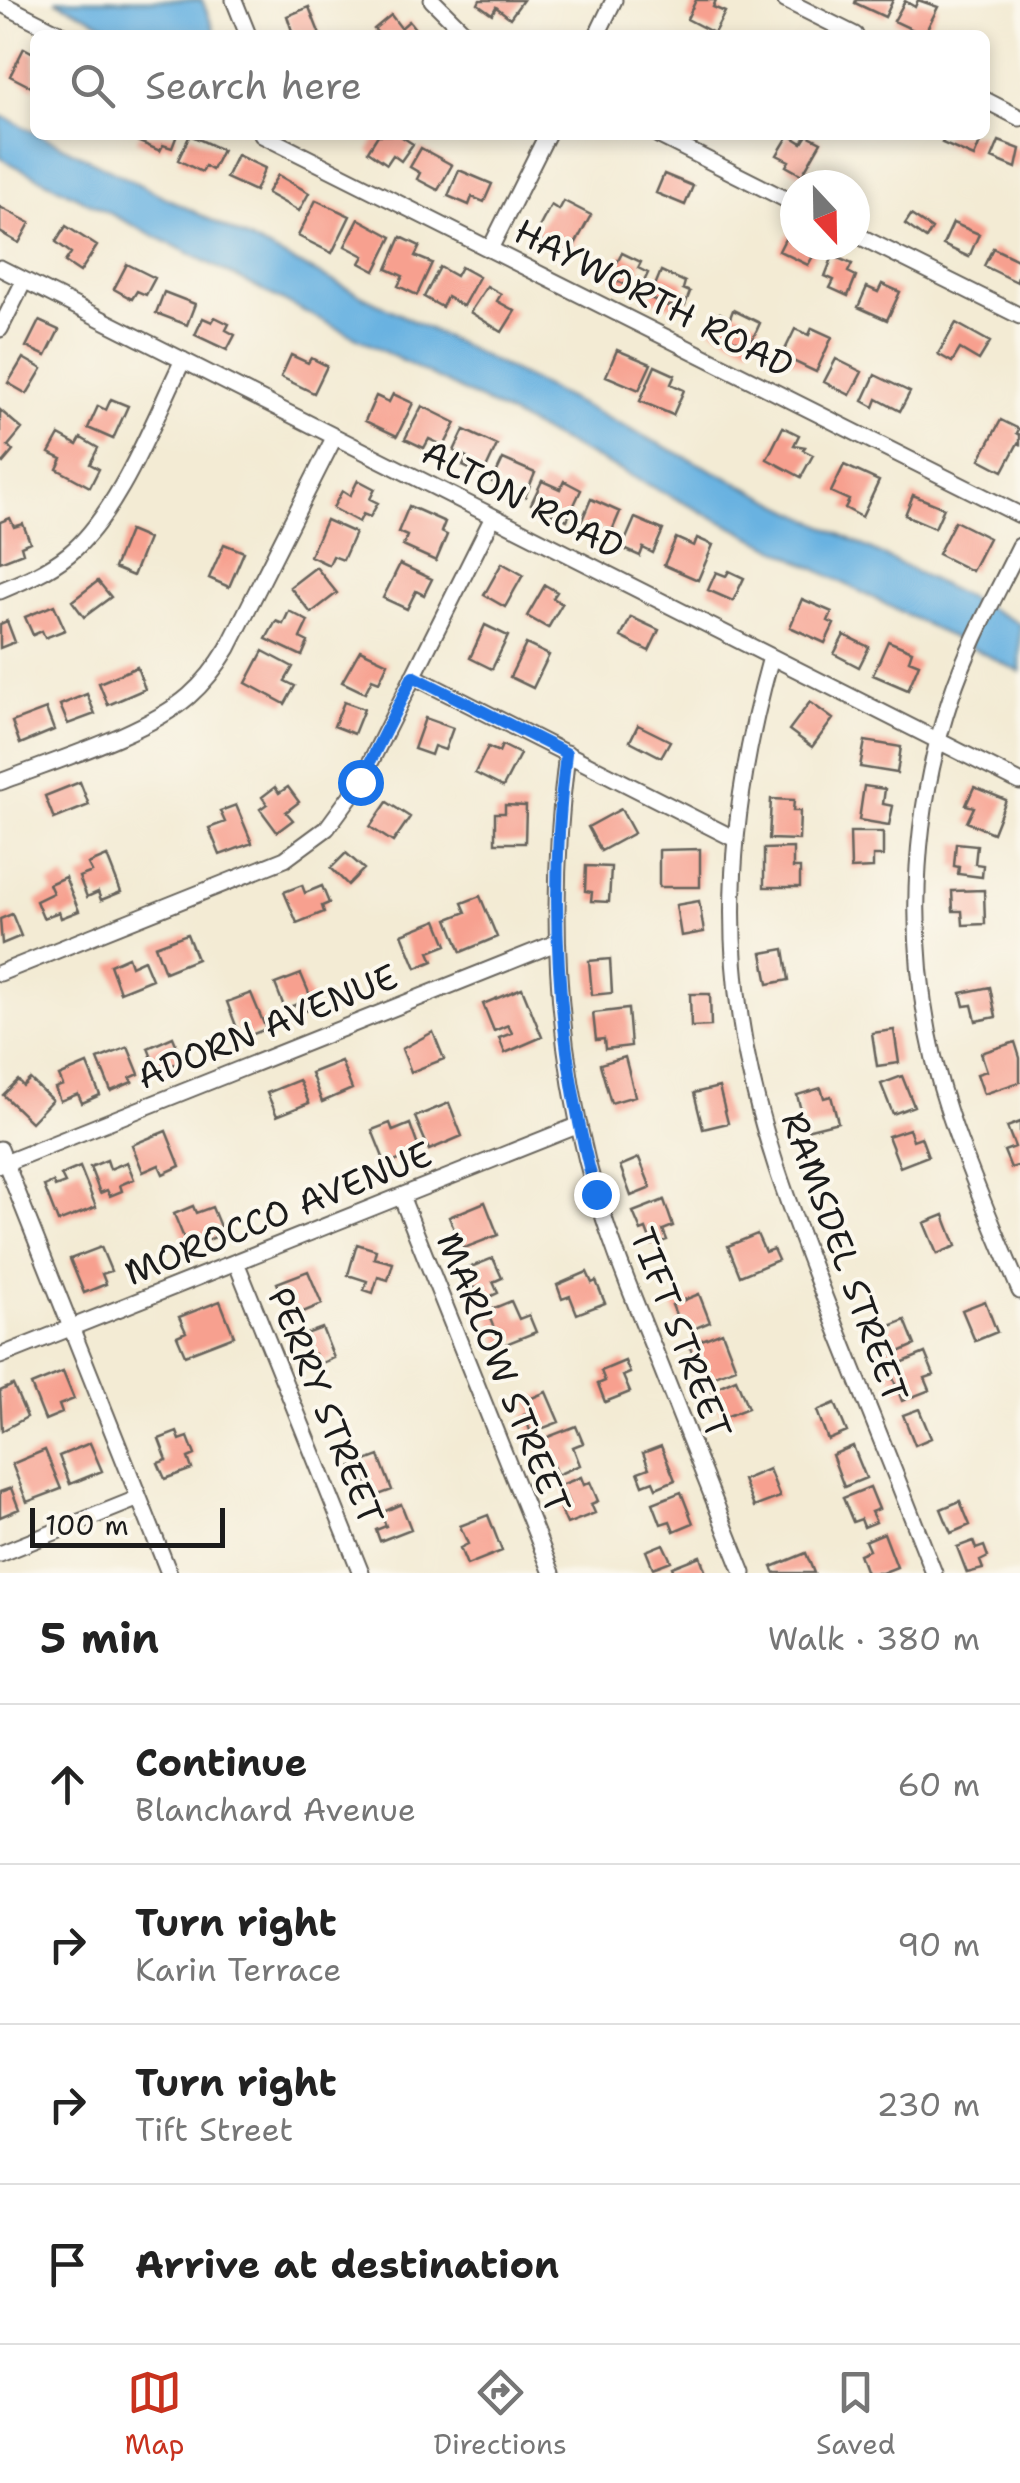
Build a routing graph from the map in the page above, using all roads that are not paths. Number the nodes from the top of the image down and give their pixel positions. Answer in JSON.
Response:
{"nodes":[{"id":1,"x":234,"y":0,"type":"edge"},
{"id":2,"x":432,"y":0,"type":"edge"},
{"id":3,"x":614,"y":0,"type":"edge"},
{"id":4,"x":786,"y":0,"type":"edge"},
{"id":5,"x":0,"y":4,"type":"edge"},
{"id":6,"x":53,"y":30,"type":"edge"},
{"id":7,"x":246,"y":30,"type":"edge"},
{"id":8,"x":461,"y":30,"type":"edge"},
{"id":9,"x":599,"y":30,"type":"edge"},
{"id":10,"x":845,"y":30,"type":"edge"},
{"id":11,"x":990,"y":103,"type":"edge"},
{"id":12,"x":1020,"y":118,"type":"edge"},
{"id":13,"x":272,"y":140,"type":"edge"},
{"id":14,"x":544,"y":140,"type":"edge"},
{"id":15,"x":668,"y":140,"type":"edge"},
{"id":16,"x":780,"y":196,"type":"edge"},
{"id":17,"x":870,"y":241,"type":"edge"},
{"id":18,"x":490,"y":249,"type":"junction"},
{"id":19,"x":0,"y":268,"type":"edge"},
{"id":20,"x":24,"y":280,"type":"junction"},
{"id":21,"x":1020,"y":316,"type":"edge"},
{"id":22,"x":0,"y":329,"type":"edge"},
{"id":23,"x":183,"y":360,"type":"junction"},
{"id":24,"x":334,"y":438,"type":"junction"},
{"id":25,"x":1020,"y":515,"type":"edge"},
{"id":26,"x":493,"y":517,"type":"junction"},
{"id":27,"x":1020,"y":546,"type":"edge"},
{"id":28,"x":0,"y":591,"type":"edge"},
{"id":29,"x":771,"y":656,"type":"junction"},
{"id":30,"x":413,"y":676,"type":"junction"},
{"id":31,"x":938,"y":740,"type":"junction"},
{"id":32,"x":566,"y":753,"type":"junction"},
{"id":33,"x":0,"y":782,"type":"edge"},
{"id":34,"x":1020,"y":782,"type":"edge"},
{"id":35,"x":734,"y":839,"type":"junction"},
{"id":36,"x":556,"y":943,"type":"junction"},
{"id":37,"x":0,"y":973,"type":"edge"},
{"id":38,"x":579,"y":1125,"type":"junction"},
{"id":39,"x":2,"y":1159,"type":"edge"},
{"id":40,"x":401,"y":1196,"type":"junction"},
{"id":41,"x":236,"y":1262,"type":"junction"},
{"id":42,"x":1020,"y":1292,"type":"edge"},
{"id":43,"x":71,"y":1328,"type":"junction"},
{"id":44,"x":0,"y":1356,"type":"edge"},
{"id":45,"x":140,"y":1498,"type":"junction"},
{"id":46,"x":0,"y":1554,"type":"edge"},
{"id":47,"x":169,"y":1573,"type":"edge"},
{"id":48,"x":360,"y":1573,"type":"edge"},
{"id":49,"x":552,"y":1573,"type":"edge"},
{"id":50,"x":743,"y":1573,"type":"edge"},
{"id":51,"x":934,"y":1573,"type":"edge"}],
"edges":[{"from":1,"to":7,"type":"street"},
{"from":2,"to":8,"type":"street"},
{"from":3,"to":9,"type":"street"},
{"from":4,"to":10,"type":"street"},
{"from":5,"to":6,"type":"street"},
{"from":11,"to":12,"type":"street"},
{"from":13,"to":18,"type":"street","name":"HAYWORTH ROAD"},
{"from":14,"to":18,"type":"street"},
{"from":15,"to":16,"type":"street"},
{"from":17,"to":21,"type":"street"},
{"from":18,"to":25,"type":"street","name":"HAYWORTH ROAD"},
{"from":19,"to":20,"type":"street","name":"ALTON ROAD"},
{"from":20,"to":22,"type":"street"},
{"from":20,"to":23,"type":"street","name":"ALTON ROAD"},
{"from":23,"to":24,"type":"street","name":"ALTON ROAD"},
{"from":23,"to":28,"type":"street"},
{"from":24,"to":26,"type":"street","name":"ALTON ROAD"},
{"from":24,"to":33,"type":"street"},
{"from":26,"to":29,"type":"street","name":"ALTON ROAD"},
{"from":26,"to":30,"type":"street"},
{"from":27,"to":31,"type":"street"},
{"from":29,"to":31,"type":"street","name":"ALTON ROAD"},
{"from":29,"to":35,"type":"street","name":"RAMSDEL STREET"},
{"from":30,"to":32,"type":"street"},
{"from":30,"to":37,"type":"street"},
{"from":31,"to":34,"type":"street","name":"ALTON ROAD"},
{"from":31,"to":42,"type":"street"},
{"from":32,"to":35,"type":"street"},
{"from":32,"to":36,"type":"street","name":"TIFT STREET"},
{"from":35,"to":51,"type":"street","name":"RAMSDEL STREET"},
{"from":36,"to":38,"type":"street","name":"TIFT STREET"},
{"from":36,"to":39,"type":"street","name":"ADORN AVENUE"},
{"from":38,"to":40,"type":"street","name":"MOROCCO AVENUE"},
{"from":38,"to":50,"type":"street","name":"TIFT STREET"},
{"from":39,"to":43,"type":"street"},
{"from":40,"to":41,"type":"street","name":"MOROCCO AVENUE"},
{"from":40,"to":49,"type":"street","name":"MARLOW STREET"},
{"from":41,"to":43,"type":"street","name":"MOROCCO AVENUE"},
{"from":41,"to":48,"type":"street","name":"PERRY STREET"},
{"from":43,"to":44,"type":"street","name":"MOROCCO AVENUE"},
{"from":43,"to":45,"type":"street"},
{"from":45,"to":46,"type":"street"},
{"from":45,"to":47,"type":"street"}]}
